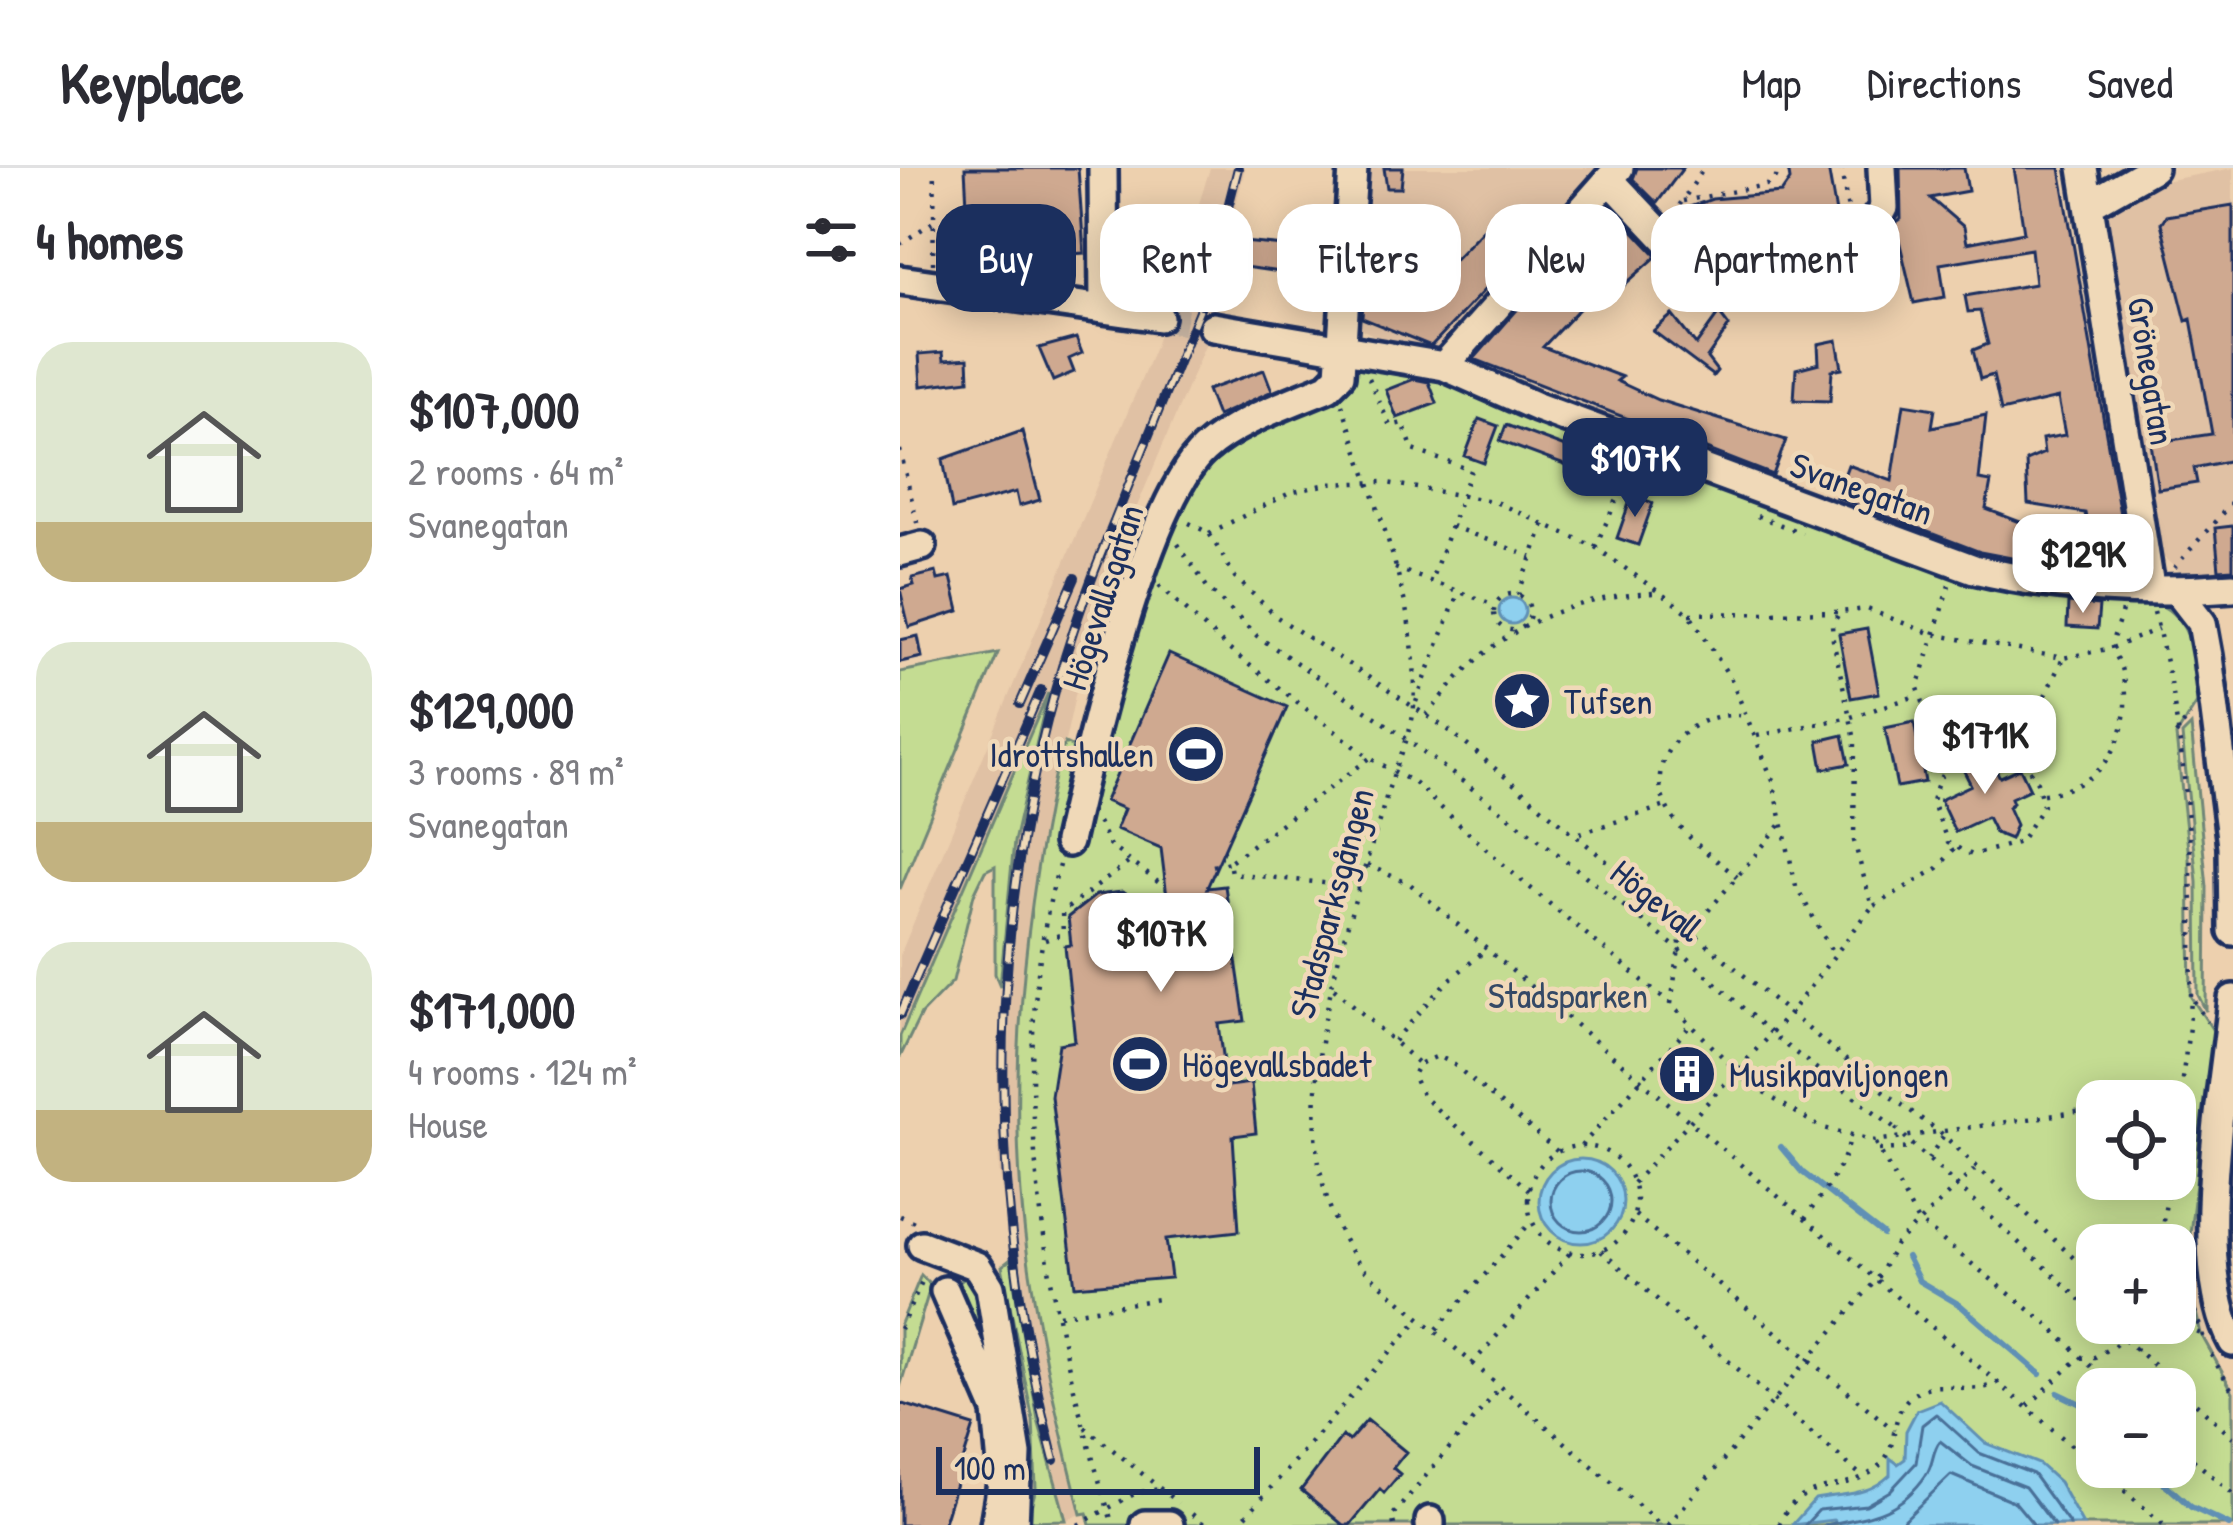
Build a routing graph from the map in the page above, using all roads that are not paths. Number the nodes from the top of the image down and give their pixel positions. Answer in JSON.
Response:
{"nodes":[{"id":1,"x":1103,"y":168,"type":"edge"},
{"id":2,"x":1354,"y":168,"type":"edge"},
{"id":3,"x":1882,"y":168,"type":"edge"},
{"id":4,"x":2083,"y":168,"type":"edge"},
{"id":5,"x":2153,"y":168,"type":"edge"},
{"id":6,"x":1615,"y":174,"type":"edge"},
{"id":7,"x":1103,"y":204,"type":"edge"},
{"id":8,"x":2090,"y":204,"type":"junction"},
{"id":9,"x":900,"y":280,"type":"edge"},
{"id":10,"x":1100,"y":308,"type":"edge"},
{"id":11,"x":1125,"y":312,"type":"edge"},
{"id":12,"x":1159,"y":317,"type":"tunnel mouth"},
{"id":13,"x":1213,"y":327,"type":"tunnel mouth"},
{"id":14,"x":1350,"y":366,"type":"junction"},
{"id":15,"x":1444,"y":366,"type":"junction"},
{"id":16,"x":2176,"y":580,"type":"junction"},
{"id":17,"x":2136,"y":586,"type":"junction"},
{"id":18,"x":2233,"y":587,"type":"edge"},
{"id":19,"x":1068,"y":842,"type":"road end"},
{"id":20,"x":2233,"y":931,"type":"edge"},
{"id":21,"x":2233,"y":998,"type":"edge"},
{"id":22,"x":2225,"y":1158,"type":"edge"},
{"id":23,"x":922,"y":1245,"type":"dead end"},
{"id":24,"x":947,"y":1273,"type":"junction"},
{"id":25,"x":2233,"y":1342,"type":"edge"},
{"id":26,"x":995,"y":1525,"type":"edge"},
{"id":27,"x":1015,"y":1525,"type":"edge"},
{"id":28,"x":1145,"y":1525,"type":"edge"},
{"id":29,"x":1169,"y":1525,"type":"edge"}],
"edges":[{"from":1,"to":7,"type":"street"},
{"from":2,"to":14,"type":"street"},
{"from":3,"to":6,"type":"street"},
{"from":4,"to":8,"type":"street","name":"Grönegatan"},
{"from":5,"to":8,"type":"street"},
{"from":6,"to":15,"type":"street"},
{"from":8,"to":17,"type":"street","name":"Grönegatan"},
{"from":9,"to":10,"type":"street"},
{"from":11,"to":12,"type":"street"},
{"from":13,"to":14,"type":"street","name":"Svanegatan"},
{"from":14,"to":15,"type":"street","name":"Svanegatan"},
{"from":14,"to":19,"type":"street","name":"Högevallsgatan"},
{"from":15,"to":17,"type":"street","name":"Svanegatan"},
{"from":16,"to":17,"type":"street","name":"Svanegatan"},
{"from":16,"to":18,"type":"street","name":"Svanegatan"},
{"from":16,"to":20,"type":"street"},
{"from":21,"to":22,"type":"street"},
{"from":22,"to":25,"type":"street"},
{"from":23,"to":24,"type":"street"},
{"from":24,"to":26,"type":"street"},
{"from":24,"to":27,"type":"street"},
{"from":28,"to":29,"type":"street"}]}
